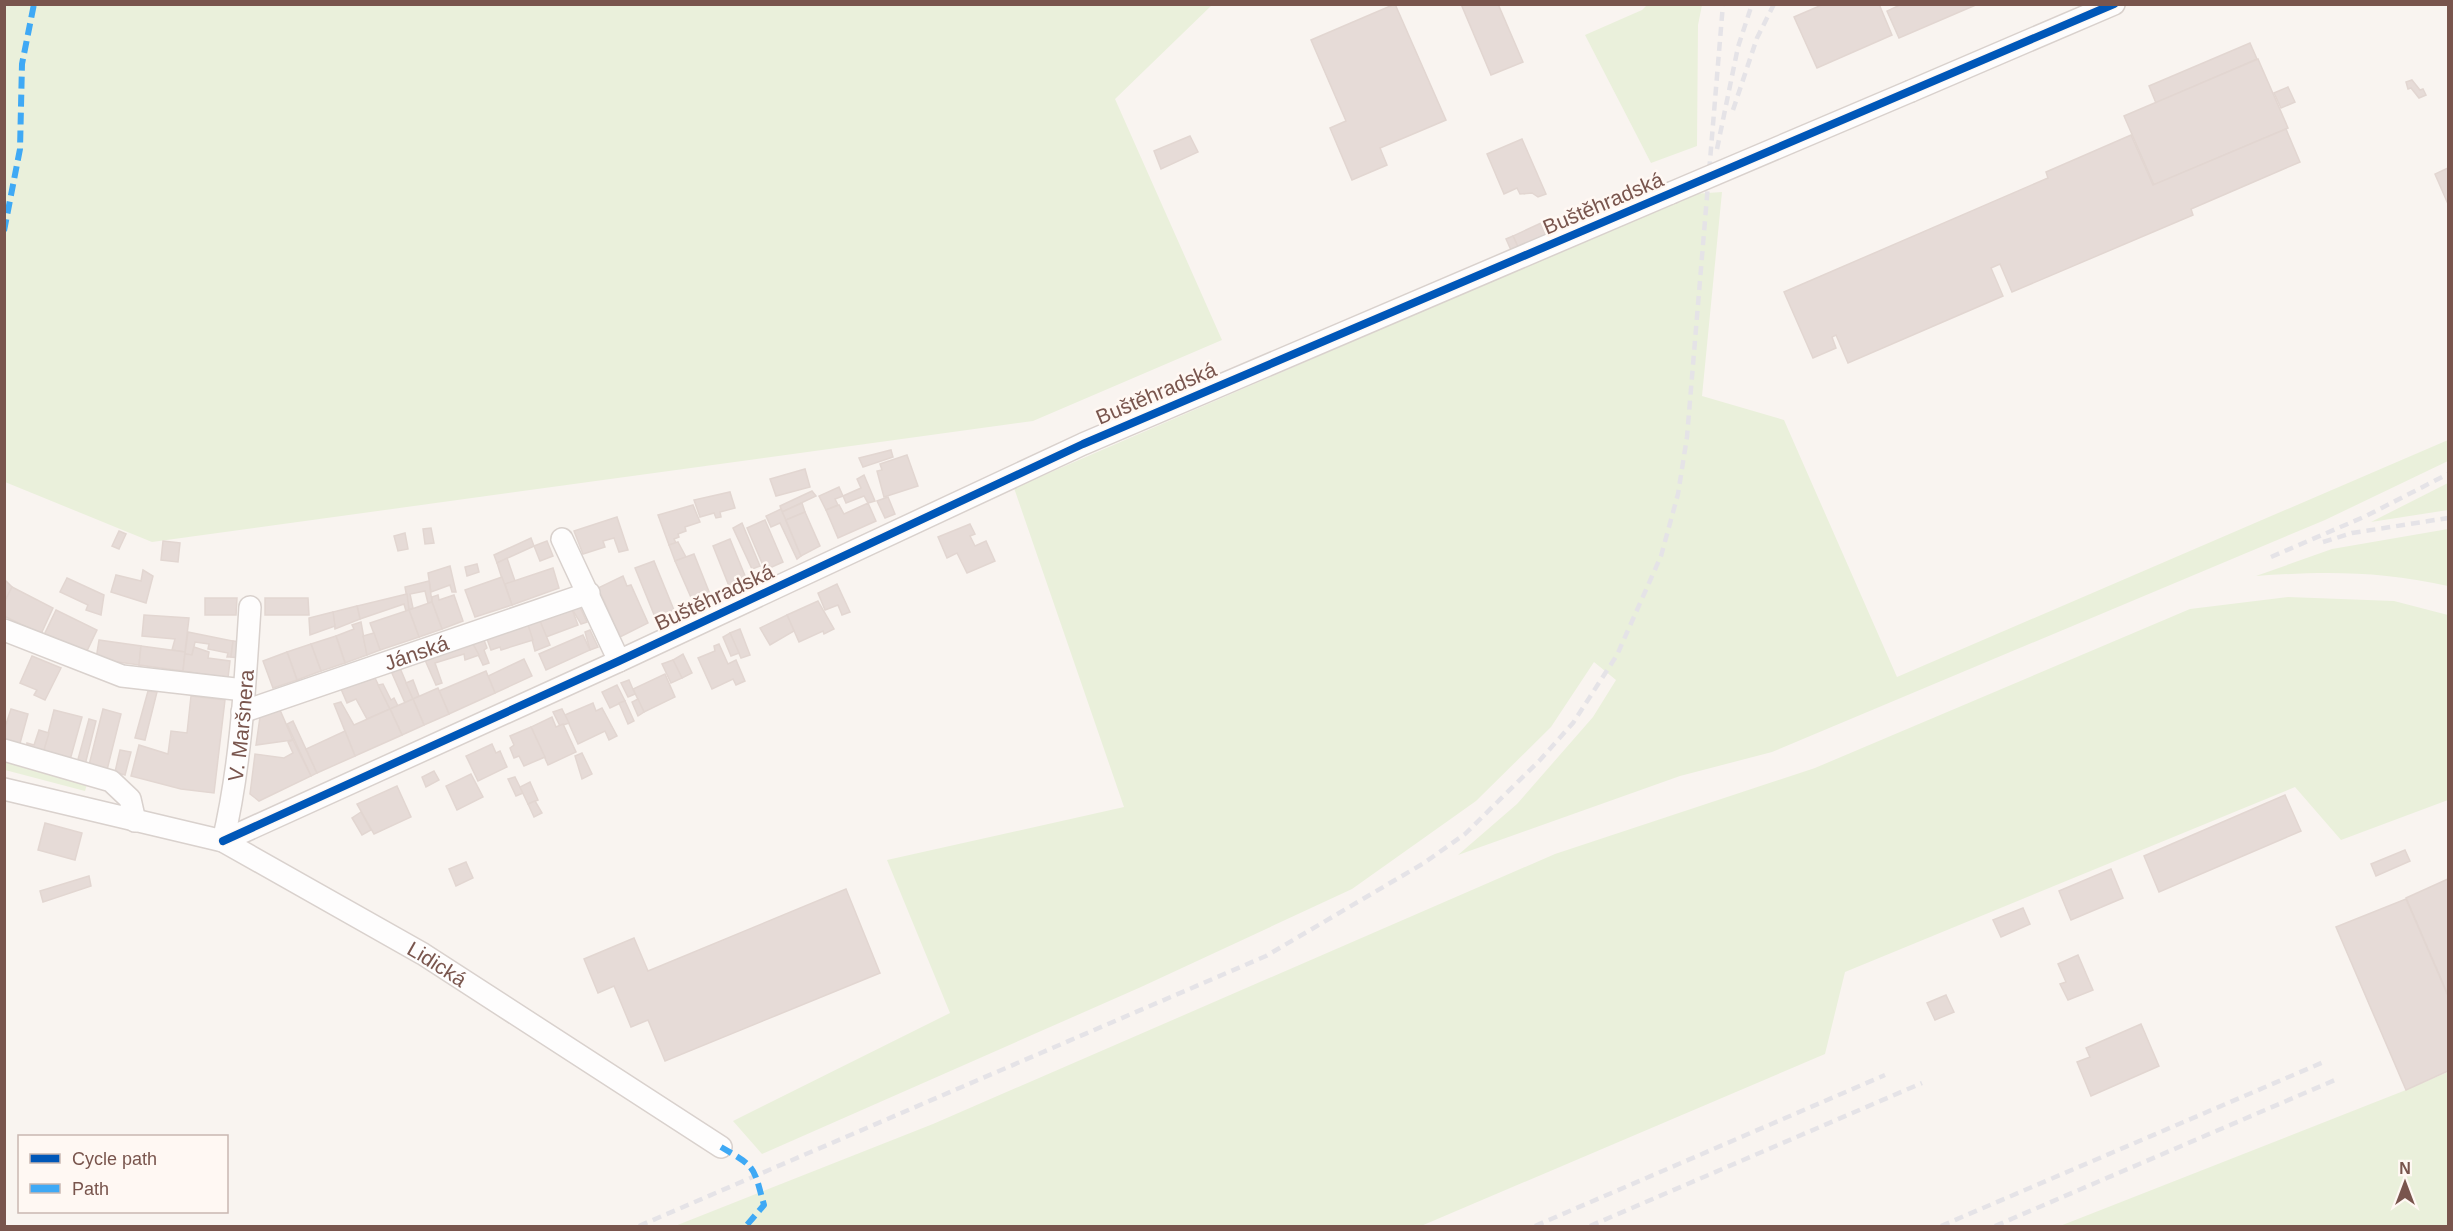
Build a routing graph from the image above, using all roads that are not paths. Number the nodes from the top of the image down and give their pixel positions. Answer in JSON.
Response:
{"nodes":[{"id":1,"x":2114,"y":4,"type":"edge"},
{"id":2,"x":562,"y":539,"type":"dead end"},
{"id":3,"x":589,"y":593,"type":"junction"},
{"id":4,"x":250,"y":608,"type":"dead end"},
{"id":5,"x":4,"y":630,"type":"edge"},
{"id":6,"x":619,"y":661,"type":"junction"},
{"id":7,"x":244,"y":690,"type":"junction"},
{"id":8,"x":242,"y":712,"type":"junction"},
{"id":9,"x":4,"y":750,"type":"edge"},
{"id":10,"x":4,"y":789,"type":"edge"},
{"id":11,"x":135,"y":821,"type":"junction"},
{"id":12,"x":223,"y":841,"type":"junction"},
{"id":13,"x":721,"y":1147,"type":"dead end"}],
"edges":[{"from":1,"to":6,"type":"street","name":"Buštěhradská","bridge":true},
{"from":2,"to":3,"type":"street"},
{"from":3,"to":6,"type":"street"},
{"from":3,"to":8,"type":"street","name":"Jánská"},
{"from":4,"to":7,"type":"street","name":"V. Maršnera"},
{"from":5,"to":7,"type":"street"},
{"from":6,"to":12,"type":"street","name":"Buštěhradská"},
{"from":7,"to":8,"type":"street","name":"V. Maršnera"},
{"from":8,"to":12,"type":"street","name":"V. Maršnera"},
{"from":9,"to":11,"type":"street"},
{"from":10,"to":11,"type":"street","name":"Lidická"},
{"from":11,"to":12,"type":"street","name":"Lidická"},
{"from":12,"to":13,"type":"street","name":"Lidická"}]}
